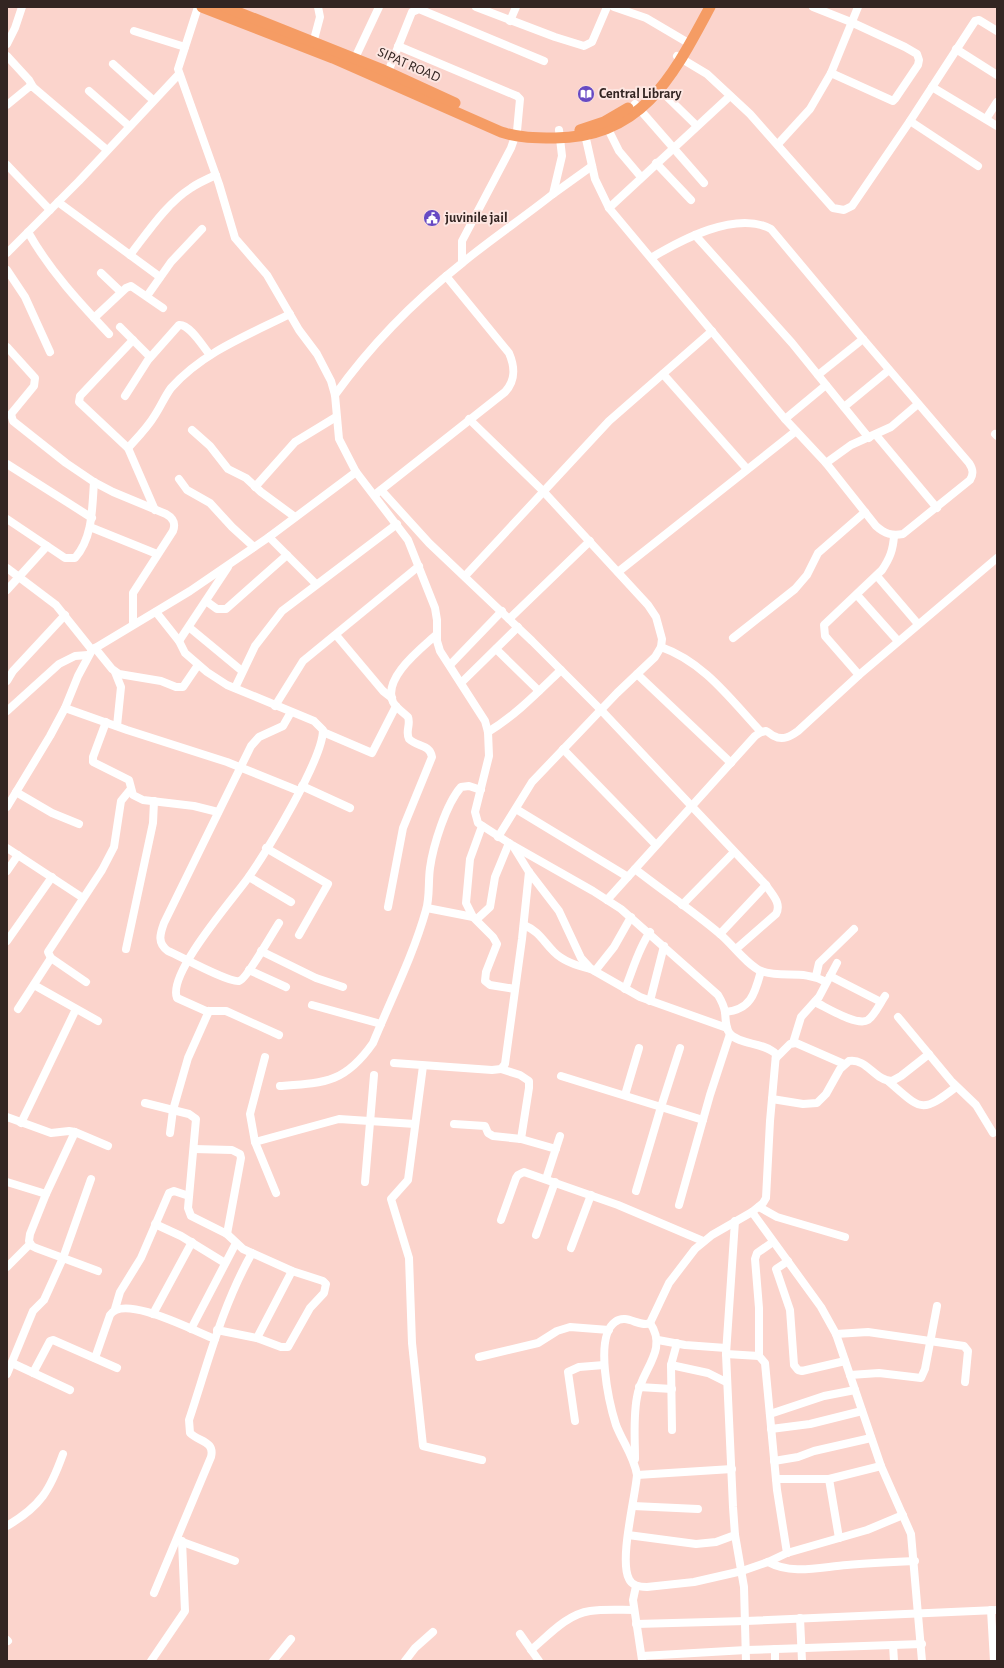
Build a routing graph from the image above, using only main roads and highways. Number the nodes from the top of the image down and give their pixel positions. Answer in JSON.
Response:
{"nodes":[{"id":1,"x":202,"y":7,"type":"edge"},
{"id":2,"x":225,"y":7,"type":"edge"},
{"id":3,"x":704,"y":7,"type":"edge"},
{"id":4,"x":710,"y":7,"type":"edge"},
{"id":5,"x":313,"y":45,"type":"junction"},
{"id":6,"x":679,"y":57,"type":"junction"},
{"id":7,"x":637,"y":107,"type":"junction"},
{"id":8,"x":516,"y":133,"type":"junction"}],
"edges":[{"from":1,"to":5,"type":"highway","name":"SIPAT ROAD"},
{"from":2,"to":5,"type":"highway","name":"SIPAT ROAD"},
{"from":3,"to":6,"type":"highway"},
{"from":4,"to":6,"type":"highway"},
{"from":5,"to":8,"type":"highway","name":"SIPAT ROAD"},
{"from":5,"to":8,"type":"highway","name":"SIPAT ROAD"},
{"from":6,"to":7,"type":"highway"},
{"from":6,"to":7,"type":"highway"},
{"from":7,"to":8,"type":"highway","name":"SIPAT ROAD"}]}
